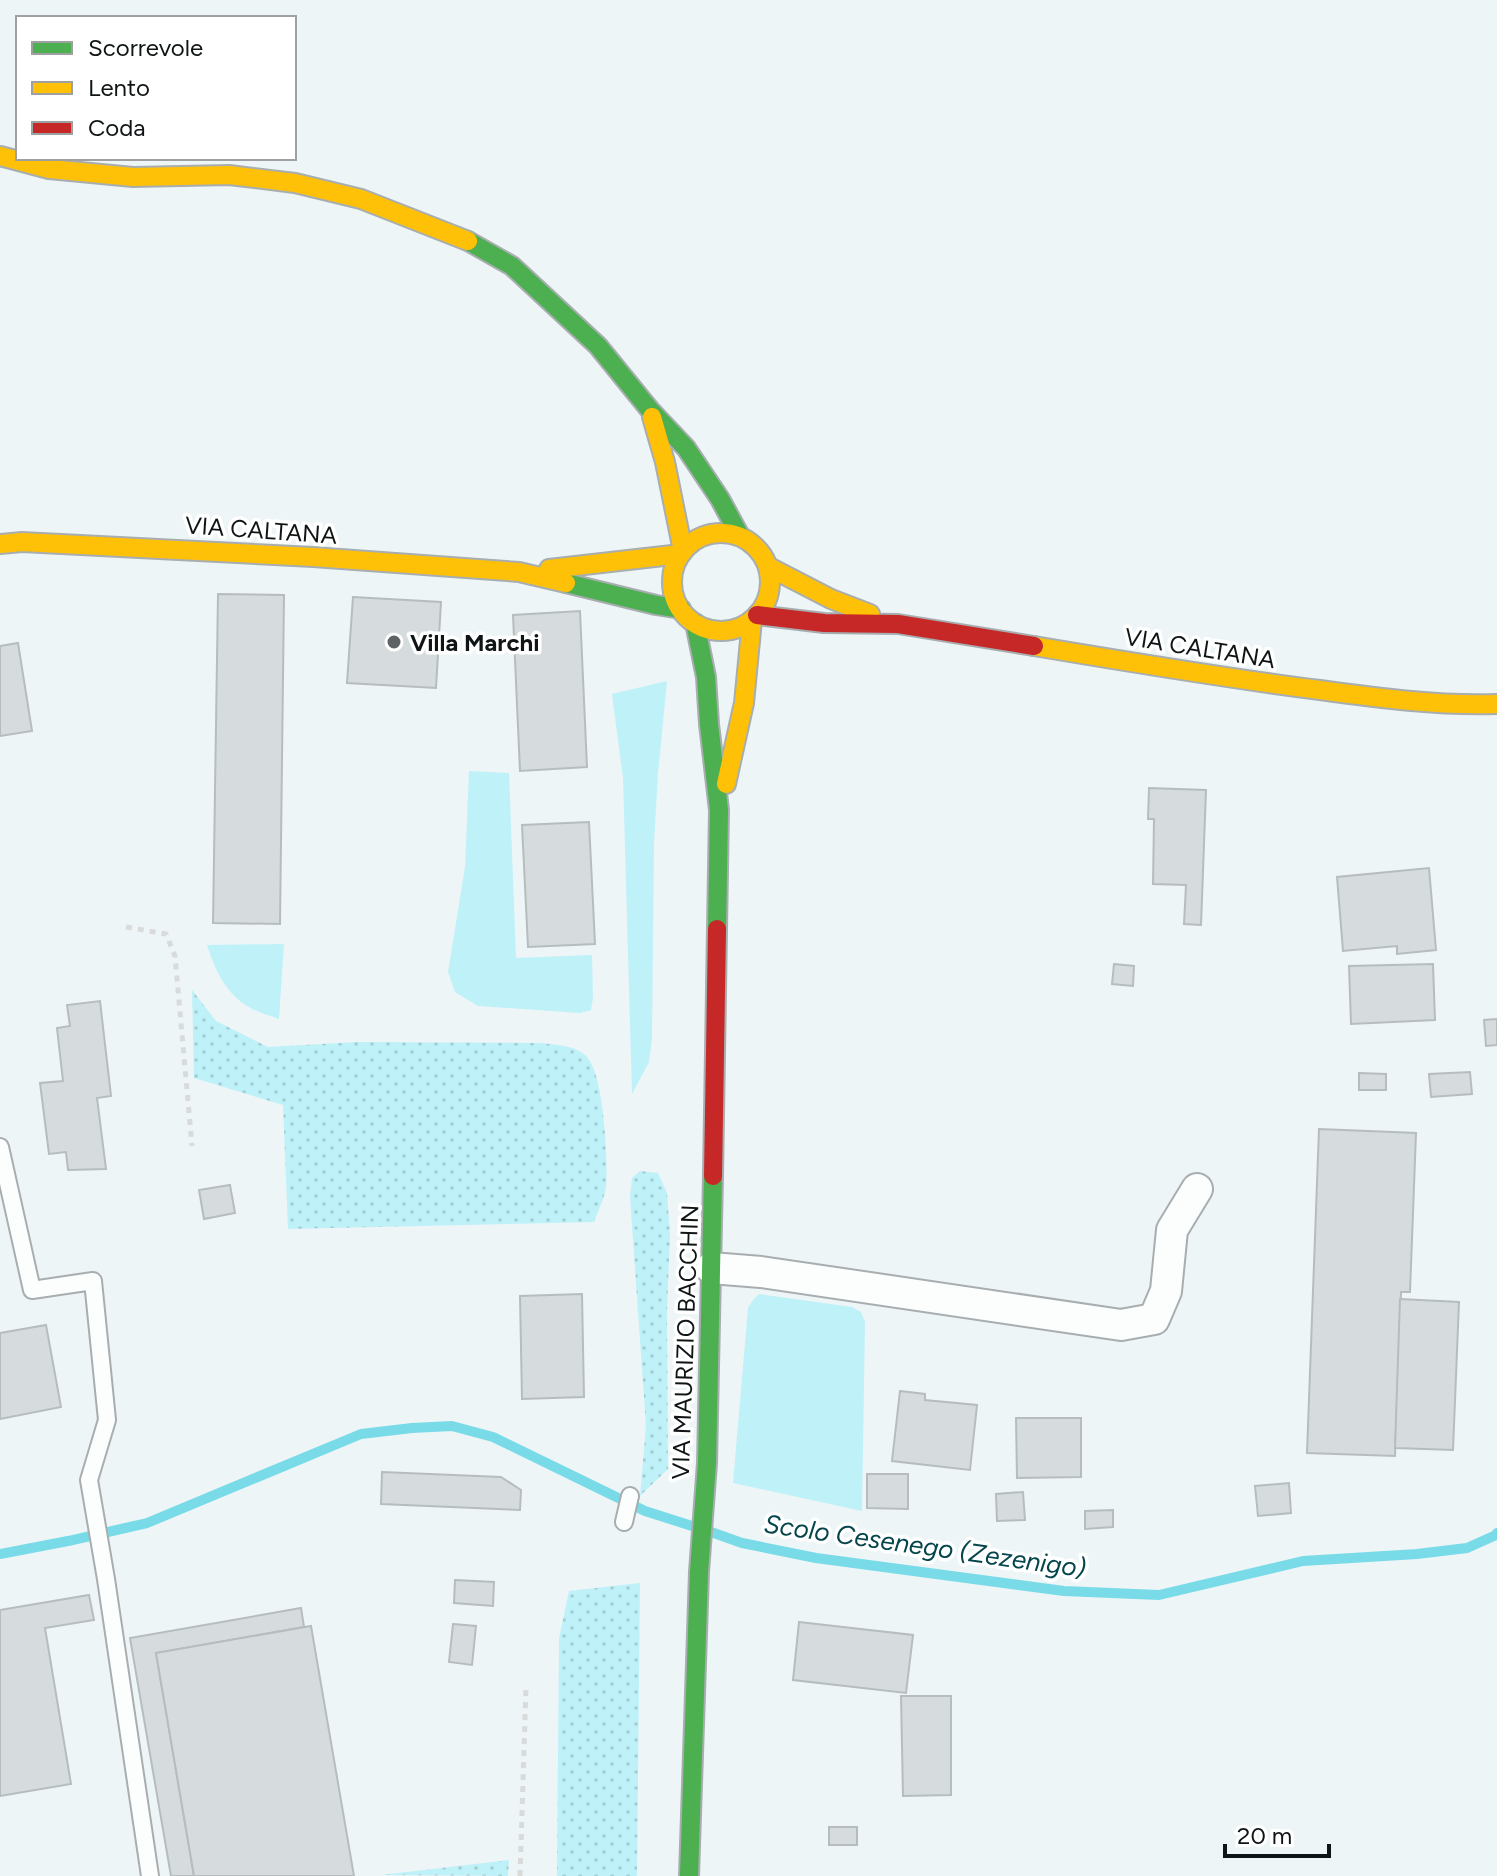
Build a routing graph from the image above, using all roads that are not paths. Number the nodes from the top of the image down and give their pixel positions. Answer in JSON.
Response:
{"nodes":[{"id":1,"x":0,"y":156,"type":"edge"},
{"id":2,"x":650,"y":410,"type":"junction"},
{"id":3,"x":740,"y":536,"type":"junction"},
{"id":4,"x":0,"y":544,"type":"edge"},
{"id":5,"x":682,"y":552,"type":"junction"},
{"id":6,"x":769,"y":567,"type":"junction"},
{"id":7,"x":519,"y":572,"type":"junction"},
{"id":8,"x":681,"y":609,"type":"junction"},
{"id":9,"x":755,"y":618,"type":"junction"},
{"id":10,"x":695,"y":623,"type":"junction"},
{"id":11,"x":898,"y":624,"type":"junction"},
{"id":12,"x":1497,"y":704,"type":"edge"},
{"id":13,"x":719,"y":810,"type":"junction"},
{"id":14,"x":0,"y":1147,"type":"edge"},
{"id":15,"x":1197,"y":1189,"type":"dead end"},
{"id":16,"x":711,"y":1268,"type":"junction"},
{"id":17,"x":630,"y":1496,"type":"dead end"},
{"id":18,"x":624,"y":1522,"type":"dead end"},
{"id":19,"x":150,"y":1876,"type":"edge"},
{"id":20,"x":689,"y":1876,"type":"edge"}],
"edges":[{"from":1,"to":2,"type":"main road"},
{"from":2,"to":3,"type":"main road"},
{"from":2,"to":5,"type":"main road"},
{"from":3,"to":5,"type":"main road"},
{"from":3,"to":6,"type":"main road"},
{"from":4,"to":7,"type":"main road","name":"VIA CALTANA"},
{"from":5,"to":7,"type":"main road","name":"VIA CALTANA"},
{"from":5,"to":8,"type":"main road"},
{"from":6,"to":9,"type":"main road"},
{"from":6,"to":11,"type":"main road","name":"VIA CALTANA"},
{"from":7,"to":8,"type":"main road","name":"VIA CALTANA"},
{"from":8,"to":10,"type":"main road"},
{"from":9,"to":10,"type":"main road"},
{"from":9,"to":11,"type":"main road","name":"VIA CALTANA"},
{"from":9,"to":13,"type":"main road","name":"VIA MAURIZIO BACCHIN"},
{"from":10,"to":13,"type":"main road","name":"VIA MAURIZIO BACCHIN"},
{"from":11,"to":12,"type":"main road","name":"VIA CALTANA"},
{"from":13,"to":16,"type":"main road","name":"VIA MAURIZIO BACCHIN"},
{"from":14,"to":19,"type":"lane"},
{"from":15,"to":16,"type":"street"},
{"from":16,"to":20,"type":"main road","name":"VIA MAURIZIO BACCHIN"},
{"from":17,"to":18,"type":"lane"}]}
